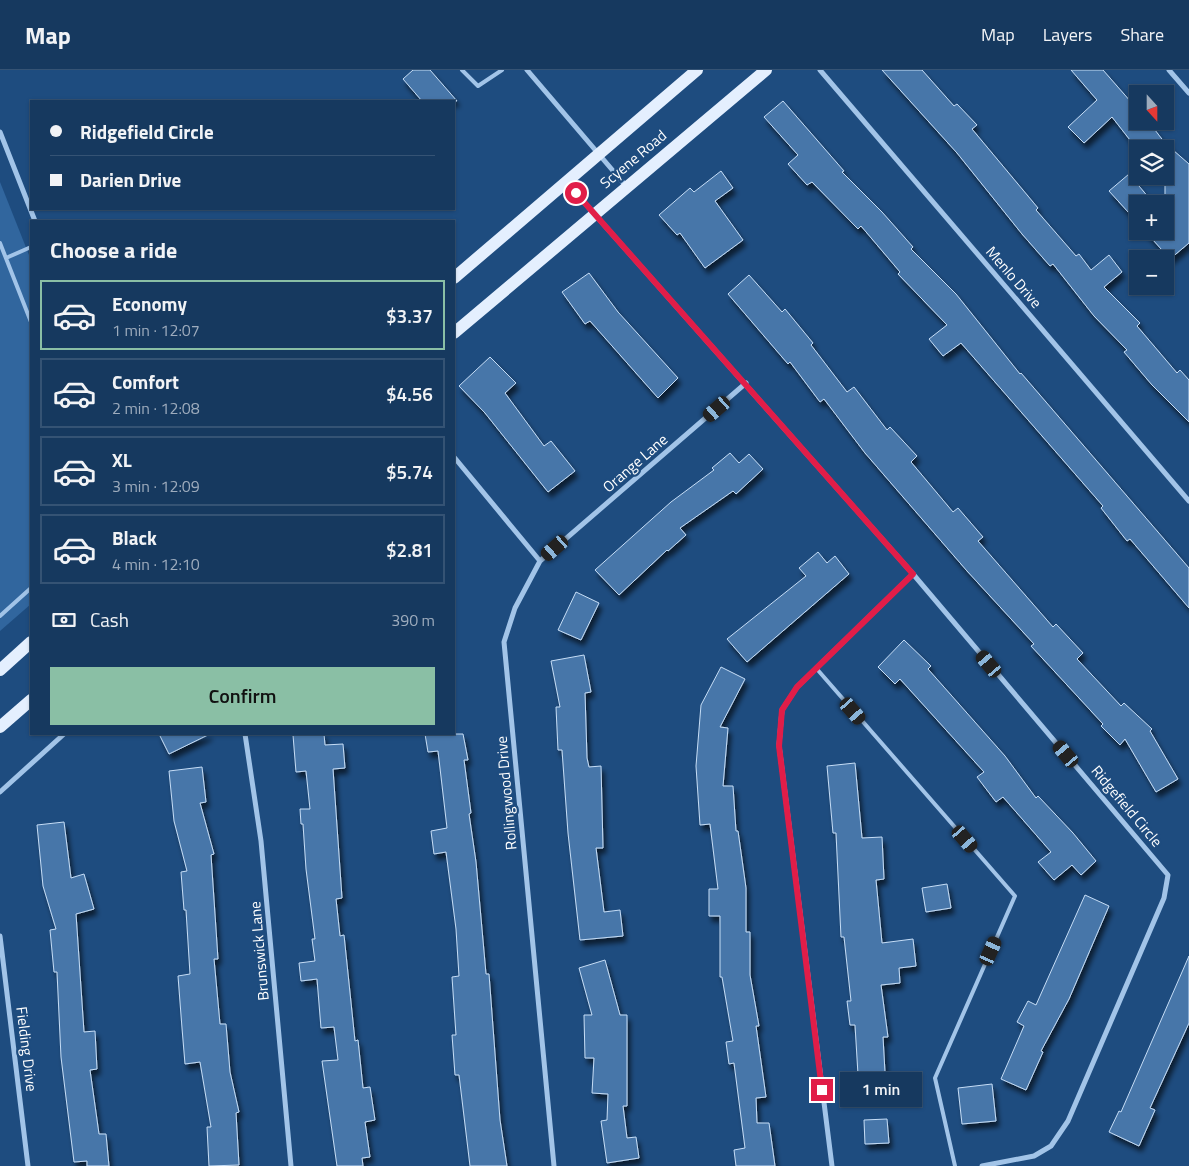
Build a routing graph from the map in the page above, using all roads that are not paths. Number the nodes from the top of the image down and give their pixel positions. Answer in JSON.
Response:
{"nodes":[{"id":1,"x":462,"y":70,"type":"edge"},
{"id":2,"x":502,"y":70,"type":"edge"},
{"id":3,"x":527,"y":70,"type":"edge"},
{"id":4,"x":697,"y":70,"type":"edge"},
{"id":5,"x":766,"y":70,"type":"edge"},
{"id":6,"x":820,"y":70,"type":"edge"},
{"id":7,"x":1168,"y":70,"type":"edge"},
{"id":8,"x":1189,"y":93,"type":"edge"},
{"id":9,"x":0,"y":132,"type":"edge"},
{"id":10,"x":598,"y":155,"type":"junction"},
{"id":11,"x":567,"y":183,"type":"junction"},
{"id":12,"x":626,"y":186,"type":"junction"},
{"id":13,"x":30,"y":208,"type":"edge"},
{"id":14,"x":594,"y":213,"type":"junction"},
{"id":15,"x":0,"y":243,"type":"edge"},
{"id":16,"x":30,"y":248,"type":"edge"},
{"id":17,"x":6,"y":258,"type":"junction"},
{"id":18,"x":455,"y":277,"type":"edge"},
{"id":19,"x":30,"y":319,"type":"edge"},
{"id":20,"x":455,"y":332,"type":"edge"},
{"id":21,"x":746,"y":384,"type":"junction"},
{"id":22,"x":455,"y":457,"type":"edge"},
{"id":23,"x":1189,"y":501,"type":"edge"},
{"id":24,"x":540,"y":561,"type":"junction"},
{"id":25,"x":913,"y":574,"type":"junction"},
{"id":26,"x":30,"y":589,"type":"edge"},
{"id":27,"x":0,"y":616,"type":"edge"},
{"id":28,"x":30,"y":643,"type":"edge"},
{"id":29,"x":816,"y":668,"type":"junction"},
{"id":30,"x":0,"y":670,"type":"edge"},
{"id":31,"x":30,"y":701,"type":"edge"},
{"id":32,"x":0,"y":727,"type":"edge"},
{"id":33,"x":63,"y":735,"type":"edge"},
{"id":34,"x":245,"y":735,"type":"edge"},
{"id":35,"x":0,"y":792,"type":"edge"},
{"id":36,"x":0,"y":936,"type":"edge"},
{"id":37,"x":28,"y":1166,"type":"edge"},
{"id":38,"x":291,"y":1166,"type":"edge"},
{"id":39,"x":554,"y":1166,"type":"edge"},
{"id":40,"x":832,"y":1166,"type":"edge"},
{"id":41,"x":955,"y":1166,"type":"edge"},
{"id":42,"x":982,"y":1166,"type":"edge"}],
"edges":[{"from":1,"to":2,"type":"lane"},
{"from":3,"to":10,"type":"street"},
{"from":4,"to":10,"type":"main road","name":"Scyene Road"},
{"from":5,"to":12,"type":"main road","name":"Scyene Road"},
{"from":6,"to":23,"type":"street","name":"Menlo Drive"},
{"from":7,"to":8,"type":"street"},
{"from":9,"to":13,"type":"street"},
{"from":10,"to":11,"type":"main road","name":"Scyene Road"},
{"from":10,"to":12,"type":"street"},
{"from":11,"to":14,"type":"street","name":"Ridgefield Circle"},
{"from":11,"to":18,"type":"main road","name":"Scyene Road"},
{"from":12,"to":14,"type":"main road","name":"Scyene Road"},
{"from":14,"to":20,"type":"main road","name":"Scyene Road"},
{"from":14,"to":21,"type":"street","name":"Ridgefield Circle"},
{"from":15,"to":17,"type":"lane"},
{"from":16,"to":17,"type":"lane"},
{"from":17,"to":19,"type":"lane"},
{"from":21,"to":24,"type":"street","name":"Orange Lane"},
{"from":21,"to":25,"type":"street","name":"Ridgefield Circle"},
{"from":22,"to":24,"type":"street"},
{"from":24,"to":39,"type":"street","name":"Rollingwood Drive"},
{"from":25,"to":29,"type":"street"},
{"from":25,"to":42,"type":"street","name":"Ridgefield Circle"},
{"from":26,"to":27,"type":"lane"},
{"from":28,"to":30,"type":"main road"},
{"from":29,"to":40,"type":"street"},
{"from":29,"to":41,"type":"lane"},
{"from":31,"to":32,"type":"main road"},
{"from":33,"to":35,"type":"street"},
{"from":34,"to":38,"type":"street","name":"Brunswick Lane"},
{"from":36,"to":37,"type":"street","name":"Fielding Drive"}]}
